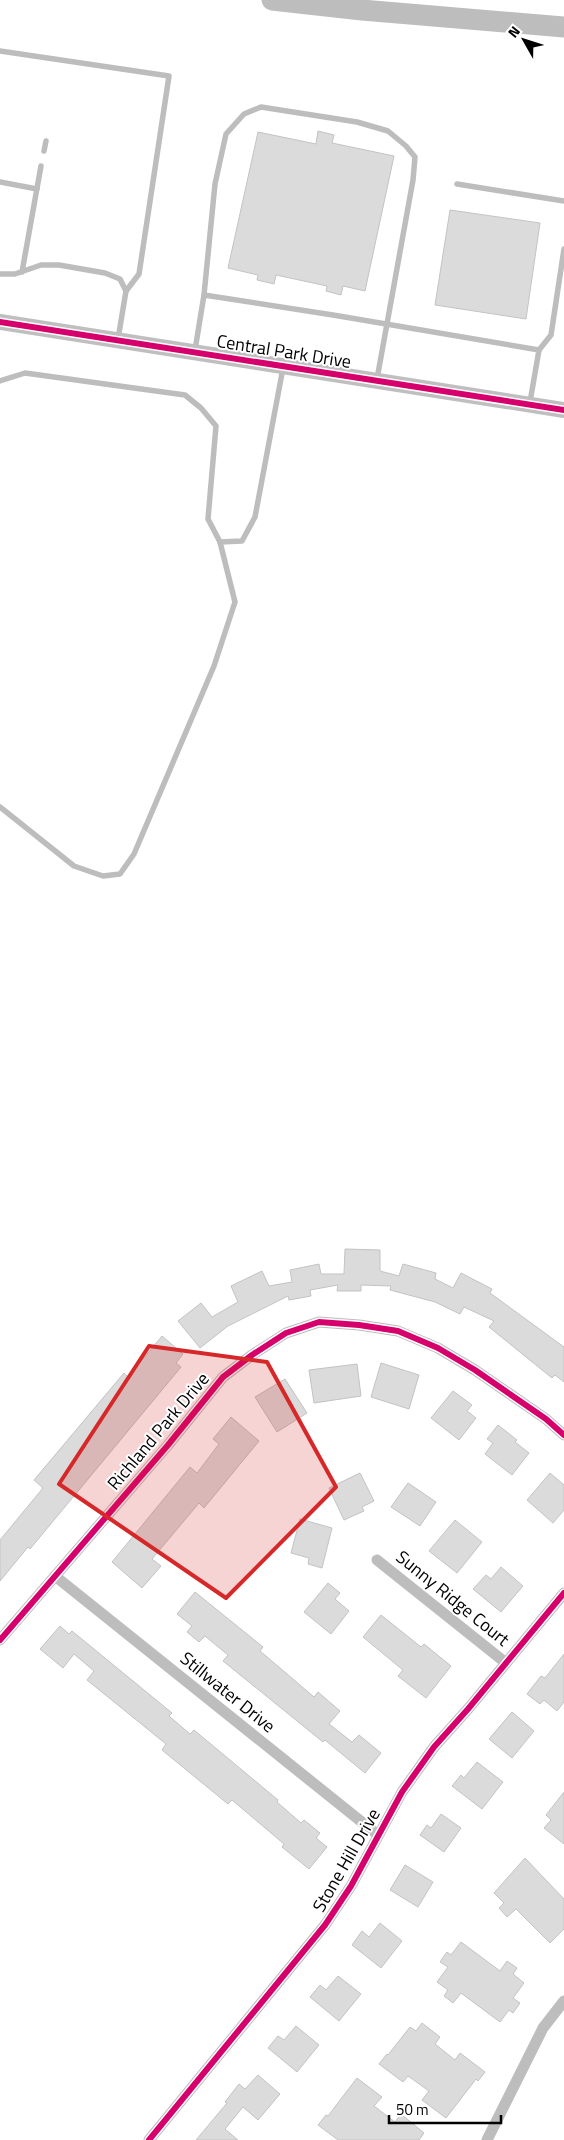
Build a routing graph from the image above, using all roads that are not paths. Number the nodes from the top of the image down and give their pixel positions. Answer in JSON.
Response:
{"nodes":[{"id":1,"x":272,"y":0,"type":"edge"},
{"id":2,"x":564,"y":27,"type":"edge"},
{"id":3,"x":0,"y":51,"type":"edge"},
{"id":4,"x":46,"y":141,"type":"dead end"},
{"id":5,"x":44,"y":151,"type":"dead end"},
{"id":6,"x":41,"y":166,"type":"dead end"},
{"id":7,"x":0,"y":182,"type":"edge"},
{"id":8,"x":457,"y":184,"type":"dead end"},
{"id":9,"x":37,"y":189,"type":"junction"},
{"id":10,"x":564,"y":201,"type":"edge"},
{"id":11,"x":564,"y":249,"type":"edge"},
{"id":12,"x":22,"y":272,"type":"junction"},
{"id":13,"x":0,"y":274,"type":"edge"},
{"id":14,"x":126,"y":291,"type":"junction"},
{"id":15,"x":204,"y":295,"type":"junction"},
{"id":16,"x":0,"y":322,"type":"edge"},
{"id":17,"x":388,"y":324,"type":"junction"},
{"id":18,"x":118,"y":340,"type":"junction"},
{"id":19,"x":539,"y":350,"type":"junction"},
{"id":20,"x":194,"y":352,"type":"junction"},
{"id":21,"x":283,"y":366,"type":"junction"},
{"id":22,"x":0,"y":381,"type":"edge"},
{"id":23,"x":377,"y":381,"type":"junction"},
{"id":24,"x":529,"y":404,"type":"junction"},
{"id":25,"x":564,"y":410,"type":"edge"},
{"id":26,"x":220,"y":542,"type":"junction"},
{"id":27,"x":0,"y":807,"type":"edge"},
{"id":28,"x":564,"y":1435,"type":"edge"},
{"id":29,"x":378,"y":1560,"type":"dead end"},
{"id":30,"x":55,"y":1576,"type":"junction"},
{"id":31,"x":564,"y":1593,"type":"edge"},
{"id":32,"x":0,"y":1640,"type":"edge"},
{"id":33,"x":506,"y":1663,"type":"junction"},
{"id":34,"x":378,"y":1835,"type":"junction"},
{"id":35,"x":564,"y":2001,"type":"edge"},
{"id":36,"x":149,"y":2140,"type":"edge"},
{"id":37,"x":488,"y":2140,"type":"edge"}],
"edges":[{"from":1,"to":2,"type":"highway"},
{"from":3,"to":14,"type":"lane"},
{"from":4,"to":5,"type":"lane"},
{"from":6,"to":9,"type":"lane"},
{"from":7,"to":9,"type":"lane"},
{"from":8,"to":10,"type":"lane"},
{"from":9,"to":12,"type":"lane"},
{"from":11,"to":19,"type":"lane"},
{"from":12,"to":13,"type":"lane"},
{"from":12,"to":14,"type":"lane"},
{"from":14,"to":18,"type":"lane"},
{"from":15,"to":17,"type":"lane"},
{"from":15,"to":17,"type":"lane"},
{"from":15,"to":20,"type":"lane"},
{"from":16,"to":18,"type":"street","name":"Central Park Drive"},
{"from":17,"to":19,"type":"lane"},
{"from":17,"to":23,"type":"lane"},
{"from":18,"to":20,"type":"street","name":"Central Park Drive"},
{"from":19,"to":24,"type":"lane"},
{"from":20,"to":21,"type":"street","name":"Central Park Drive"},
{"from":21,"to":23,"type":"street","name":"Central Park Drive"},
{"from":21,"to":26,"type":"lane"},
{"from":22,"to":26,"type":"lane"},
{"from":23,"to":24,"type":"street","name":"Central Park Drive"},
{"from":24,"to":25,"type":"street","name":"Central Park Drive"},
{"from":26,"to":27,"type":"lane"},
{"from":28,"to":30,"type":"street","name":"Richland Park Drive"},
{"from":29,"to":33,"type":"street","name":"Sunny Ridge Court"},
{"from":30,"to":32,"type":"street","name":"Richland Park Drive"},
{"from":30,"to":34,"type":"street","name":"Stillwater Drive"},
{"from":31,"to":33,"type":"street","name":"Stone Hill Drive"},
{"from":33,"to":34,"type":"street","name":"Stone Hill Drive"},
{"from":34,"to":36,"type":"street","name":"Stone Hill Drive"},
{"from":35,"to":37,"type":"street"}]}
